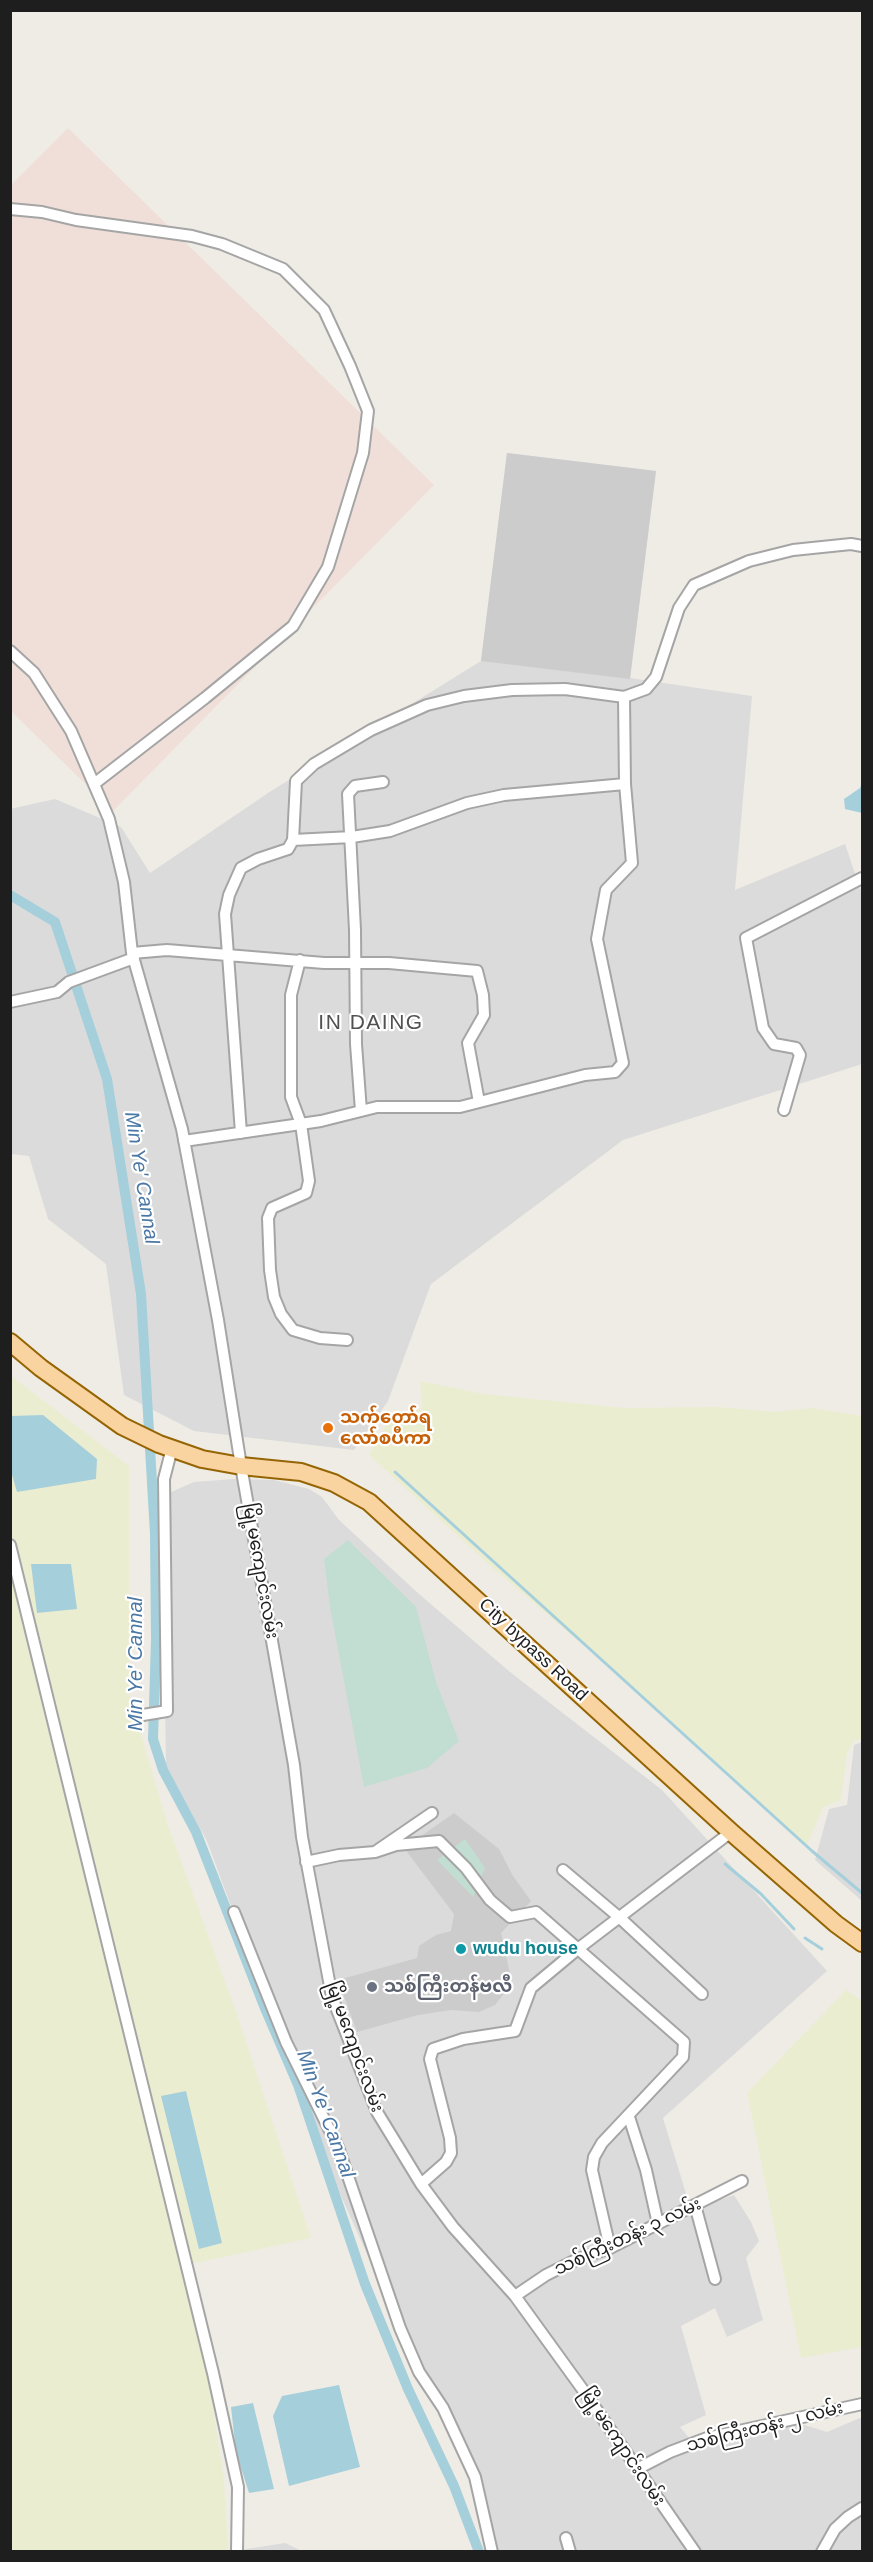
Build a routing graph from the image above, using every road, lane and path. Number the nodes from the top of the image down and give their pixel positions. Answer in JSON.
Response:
{"nodes":[{"id":1,"x":10,"y":209,"type":"edge"},
{"id":2,"x":862,"y":546,"type":"edge"},
{"id":3,"x":10,"y":651,"type":"edge"},
{"id":4,"x":624,"y":697,"type":"junction"},
{"id":5,"x":383,"y":782,"type":"dead end"},
{"id":6,"x":94,"y":783,"type":"junction"},
{"id":7,"x":625,"y":784,"type":"junction"},
{"id":8,"x":352,"y":837,"type":"junction"},
{"id":9,"x":293,"y":840,"type":"junction"},
{"id":10,"x":862,"y":878,"type":"edge"},
{"id":11,"x":227,"y":953,"type":"junction"},
{"id":12,"x":133,"y":956,"type":"junction"},
{"id":13,"x":300,"y":960,"type":"junction"},
{"id":14,"x":355,"y":963,"type":"junction"},
{"id":15,"x":10,"y":1002,"type":"edge"},
{"id":16,"x":479,"y":1102,"type":"junction"},
{"id":17,"x":784,"y":1110,"type":"dead end"},
{"id":18,"x":361,"y":1111,"type":"junction"},
{"id":19,"x":301,"y":1124,"type":"junction"},
{"id":20,"x":242,"y":1133,"type":"junction"},
{"id":21,"x":184,"y":1141,"type":"junction"},
{"id":22,"x":347,"y":1340,"type":"dead end"},
{"id":23,"x":10,"y":1342,"type":"edge"},
{"id":24,"x":166,"y":1446,"type":"junction"},
{"id":25,"x":241,"y":1466,"type":"junction"},
{"id":26,"x":10,"y":1545,"type":"edge"},
{"id":27,"x":143,"y":1715,"type":"dead end"},
{"id":28,"x":432,"y":1813,"type":"dead end"},
{"id":29,"x":731,"y":1832,"type":"junction"},
{"id":30,"x":375,"y":1852,"type":"junction"},
{"id":31,"x":306,"y":1862,"type":"junction"},
{"id":32,"x":563,"y":1870,"type":"dead end"},
{"id":33,"x":234,"y":1912,"type":"dead end"},
{"id":34,"x":620,"y":1917,"type":"junction"},
{"id":35,"x":862,"y":1943,"type":"edge"},
{"id":36,"x":579,"y":1948,"type":"junction"},
{"id":37,"x":702,"y":1994,"type":"dead end"},
{"id":38,"x":629,"y":2117,"type":"junction"},
{"id":39,"x":742,"y":2181,"type":"dead end"},
{"id":40,"x":421,"y":2184,"type":"junction"},
{"id":41,"x":695,"y":2205,"type":"junction"},
{"id":42,"x":658,"y":2224,"type":"junction"},
{"id":43,"x":610,"y":2247,"type":"junction"},
{"id":44,"x":715,"y":2279,"type":"dead end"},
{"id":45,"x":515,"y":2296,"type":"junction"},
{"id":46,"x":862,"y":2404,"type":"edge"},
{"id":47,"x":637,"y":2469,"type":"junction"},
{"id":48,"x":862,"y":2508,"type":"edge"},
{"id":49,"x":566,"y":2538,"type":"dead end"},
{"id":50,"x":237,"y":2552,"type":"edge"},
{"id":51,"x":492,"y":2552,"type":"edge"},
{"id":52,"x":570,"y":2552,"type":"edge"},
{"id":53,"x":695,"y":2552,"type":"edge"},
{"id":54,"x":822,"y":2552,"type":"edge"}],
"edges":[{"from":1,"to":6,"type":"street"},
{"from":2,"to":4,"type":"street"},
{"from":3,"to":6,"type":"street","name":"မြို့မကျောင်းလမ်း"},
{"from":4,"to":7,"type":"street"},
{"from":4,"to":9,"type":"street"},
{"from":5,"to":8,"type":"street"},
{"from":6,"to":12,"type":"street","name":"မြို့မကျောင်းလမ်း"},
{"from":7,"to":8,"type":"street"},
{"from":7,"to":16,"type":"street"},
{"from":8,"to":9,"type":"street"},
{"from":8,"to":14,"type":"street"},
{"from":9,"to":11,"type":"street"},
{"from":10,"to":17,"type":"street"},
{"from":11,"to":12,"type":"street"},
{"from":11,"to":13,"type":"street"},
{"from":11,"to":20,"type":"street"},
{"from":12,"to":15,"type":"street"},
{"from":12,"to":21,"type":"street","name":"မြို့မကျောင်းလမ်း"},
{"from":13,"to":14,"type":"street"},
{"from":13,"to":19,"type":"street"},
{"from":14,"to":16,"type":"street"},
{"from":14,"to":18,"type":"street"},
{"from":16,"to":18,"type":"street"},
{"from":18,"to":19,"type":"street"},
{"from":19,"to":20,"type":"street"},
{"from":19,"to":22,"type":"street"},
{"from":20,"to":21,"type":"street"},
{"from":21,"to":25,"type":"street","name":"မြို့မကျောင်းလမ်း"},
{"from":23,"to":24,"type":"main road","name":"City bypass Road"},
{"from":24,"to":25,"type":"main road","name":"City bypass Road"},
{"from":24,"to":27,"type":"street"},
{"from":25,"to":29,"type":"main road","name":"City bypass Road"},
{"from":25,"to":31,"type":"street","name":"မြို့မကျောင်းလမ်း"},
{"from":26,"to":50,"type":"street"},
{"from":28,"to":30,"type":"street"},
{"from":29,"to":34,"type":"street"},
{"from":29,"to":35,"type":"main road","name":"City bypass Road"},
{"from":30,"to":31,"type":"street"},
{"from":30,"to":36,"type":"street"},
{"from":31,"to":40,"type":"street","name":"မြို့မကျောင်းလမ်း"},
{"from":32,"to":34,"type":"street"},
{"from":33,"to":51,"type":"street"},
{"from":34,"to":36,"type":"street"},
{"from":34,"to":37,"type":"street"},
{"from":36,"to":38,"type":"street"},
{"from":36,"to":40,"type":"street"},
{"from":38,"to":42,"type":"street"},
{"from":38,"to":43,"type":"street"},
{"from":39,"to":41,"type":"street","name":"သစ်ကြီးတန်း ၃ လမ်း"},
{"from":40,"to":45,"type":"street","name":"မြို့မကျောင်းလမ်း"},
{"from":41,"to":42,"type":"street","name":"သစ်ကြီးတန်း ၃ လမ်း"},
{"from":41,"to":44,"type":"street"},
{"from":42,"to":43,"type":"street","name":"သစ်ကြီးတန်း ၃ လမ်း"},
{"from":43,"to":45,"type":"street","name":"သစ်ကြီးတန်း ၃ လမ်း"},
{"from":45,"to":47,"type":"street","name":"မြို့မကျောင်းလမ်း"},
{"from":46,"to":47,"type":"street","name":"သစ်ကြီးတန်း ၂ လမ်း"},
{"from":47,"to":53,"type":"street","name":"မြို့မကျောင်းလမ်း"},
{"from":48,"to":54,"type":"street"},
{"from":49,"to":52,"type":"street"}]}
